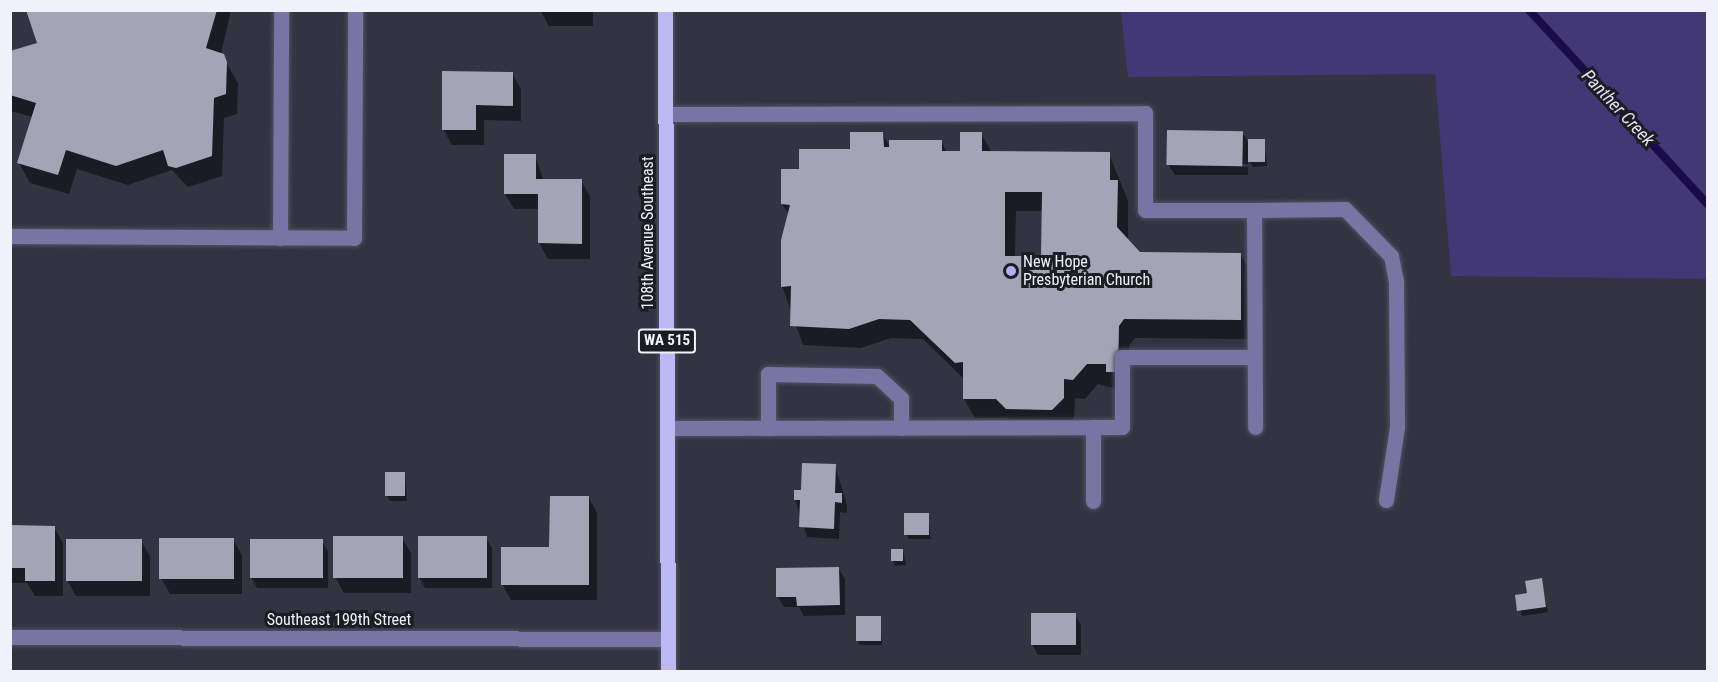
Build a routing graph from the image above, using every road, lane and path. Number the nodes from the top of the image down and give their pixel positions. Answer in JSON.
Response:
{"nodes":[{"id":1,"x":281,"y":10,"type":"edge"},
{"id":2,"x":355,"y":10,"type":"edge"},
{"id":3,"x":665,"y":10,"type":"edge"},
{"id":4,"x":666,"y":114,"type":"junction"},
{"id":5,"x":1254,"y":210,"type":"junction"},
{"id":6,"x":10,"y":236,"type":"edge"},
{"id":7,"x":280,"y":238,"type":"junction"},
{"id":8,"x":1254,"y":357,"type":"junction"},
{"id":9,"x":1254,"y":427,"type":"dead end"},
{"id":10,"x":667,"y":428,"type":"junction"},
{"id":11,"x":768,"y":428,"type":"junction"},
{"id":12,"x":901,"y":428,"type":"junction"},
{"id":13,"x":1093,"y":428,"type":"junction"},
{"id":14,"x":1386,"y":500,"type":"dead end"},
{"id":15,"x":1093,"y":501,"type":"dead end"},
{"id":16,"x":10,"y":637,"type":"edge"},
{"id":17,"x":668,"y":639,"type":"junction"},
{"id":18,"x":669,"y":672,"type":"edge"}],
"edges":[{"from":1,"to":7,"type":"street"},
{"from":2,"to":7,"type":"street"},
{"from":3,"to":4,"type":"main road","name":"108th Avenue Southeast","number":"WA 515"},
{"from":4,"to":5,"type":"street"},
{"from":4,"to":10,"type":"main road","name":"108th Avenue Southeast","number":"WA 515"},
{"from":5,"to":8,"type":"street"},
{"from":5,"to":14,"type":"street"},
{"from":6,"to":7,"type":"street"},
{"from":8,"to":9,"type":"street"},
{"from":8,"to":13,"type":"street"},
{"from":10,"to":11,"type":"street"},
{"from":10,"to":17,"type":"main road","name":"108th Avenue Southeast","number":"WA 515"},
{"from":11,"to":12,"type":"street"},
{"from":11,"to":12,"type":"street"},
{"from":12,"to":13,"type":"street"},
{"from":13,"to":15,"type":"street"},
{"from":16,"to":17,"type":"street","name":"Southeast 199th Street"},
{"from":17,"to":18,"type":"main road","name":"108th Avenue Southeast","number":"WA 515"}]}
